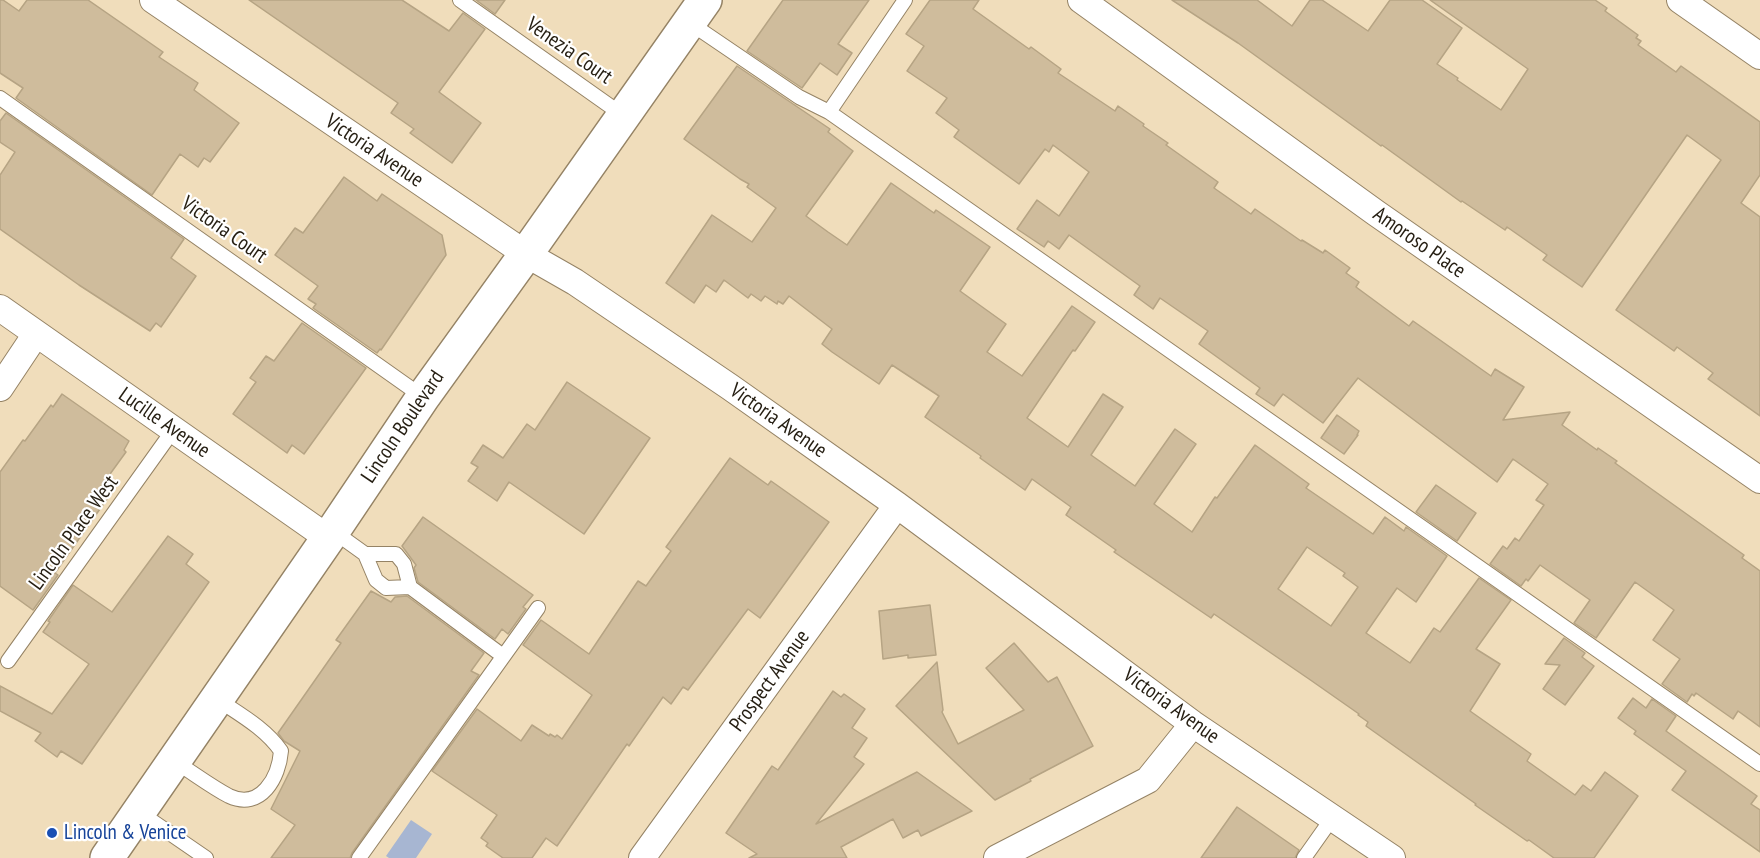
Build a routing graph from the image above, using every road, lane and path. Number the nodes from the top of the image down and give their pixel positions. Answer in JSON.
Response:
{"nodes":[{"id":1,"x":153,"y":0,"type":"edge"},
{"id":2,"x":460,"y":0,"type":"edge"},
{"id":3,"x":905,"y":0,"type":"edge"},
{"id":4,"x":1081,"y":0,"type":"edge"},
{"id":5,"x":1680,"y":0,"type":"edge"},
{"id":6,"x":697,"y":11,"type":"edge"},
{"id":7,"x":1760,"y":56,"type":"edge"},
{"id":8,"x":0,"y":98,"type":"edge"},
{"id":9,"x":829,"y":112,"type":"junction"},
{"id":10,"x":624,"y":116,"type":"junction"},
{"id":11,"x":526,"y":254,"type":"junction"},
{"id":12,"x":0,"y":308,"type":"edge"},
{"id":13,"x":36,"y":334,"type":"junction"},
{"id":14,"x":0,"y":388,"type":"edge"},
{"id":15,"x":423,"y":397,"type":"junction"},
{"id":16,"x":174,"y":429,"type":"junction"},
{"id":17,"x":1760,"y":480,"type":"edge"},
{"id":18,"x":897,"y":505,"type":"junction"},
{"id":19,"x":331,"y":535,"type":"junction"},
{"id":20,"x":365,"y":554,"type":"junction"},
{"id":21,"x":410,"y":587,"type":"junction"},
{"id":22,"x":538,"y":608,"type":"dead end"},
{"id":23,"x":503,"y":656,"type":"junction"},
{"id":24,"x":8,"y":661,"type":"dead end"},
{"id":25,"x":217,"y":698,"type":"junction"},
{"id":26,"x":1193,"y":724,"type":"junction"},
{"id":27,"x":174,"y":760,"type":"junction"},
{"id":28,"x":1760,"y":764,"type":"edge"},
{"id":29,"x":139,"y":812,"type":"junction"},
{"id":30,"x":1333,"y":817,"type":"junction"},
{"id":31,"x":107,"y":858,"type":"edge"},
{"id":32,"x":206,"y":858,"type":"edge"},
{"id":33,"x":359,"y":858,"type":"edge"},
{"id":34,"x":642,"y":858,"type":"edge"},
{"id":35,"x":997,"y":858,"type":"edge"},
{"id":36,"x":1304,"y":858,"type":"edge"},
{"id":37,"x":1392,"y":858,"type":"edge"}],
"edges":[{"from":1,"to":11,"type":"street","name":"Victoria Avenue"},
{"from":2,"to":10,"type":"lane","name":"Venezia Court"},
{"from":3,"to":9,"type":"lane"},
{"from":4,"to":17,"type":"street","name":"Amoroso Place"},
{"from":5,"to":7,"type":"street"},
{"from":6,"to":9,"type":"lane"},
{"from":6,"to":10,"type":"highway","name":"Lincoln Boulevard"},
{"from":8,"to":15,"type":"lane","name":"Victoria Court"},
{"from":9,"to":28,"type":"lane"},
{"from":10,"to":11,"type":"highway","name":"Lincoln Boulevard"},
{"from":11,"to":15,"type":"highway","name":"Lincoln Boulevard"},
{"from":11,"to":18,"type":"street","name":"Victoria Avenue"},
{"from":12,"to":13,"type":"street","name":"Lucille Avenue"},
{"from":13,"to":14,"type":"street"},
{"from":13,"to":16,"type":"street","name":"Lucille Avenue"},
{"from":15,"to":19,"type":"highway","name":"Lincoln Boulevard"},
{"from":16,"to":19,"type":"street","name":"Lucille Avenue"},
{"from":16,"to":24,"type":"lane","name":"Lincoln Place West"},
{"from":18,"to":26,"type":"street","name":"Victoria Avenue"},
{"from":18,"to":34,"type":"street","name":"Prospect Avenue"},
{"from":19,"to":20,"type":"lane"},
{"from":19,"to":25,"type":"highway","name":"Lincoln Boulevard"},
{"from":20,"to":21,"type":"lane"},
{"from":20,"to":21,"type":"lane"},
{"from":21,"to":23,"type":"lane"},
{"from":22,"to":23,"type":"lane"},
{"from":23,"to":33,"type":"lane"},
{"from":25,"to":27,"type":"highway","name":"Lincoln Boulevard"},
{"from":25,"to":27,"type":"lane"},
{"from":26,"to":30,"type":"street","name":"Victoria Avenue"},
{"from":26,"to":35,"type":"street"},
{"from":27,"to":29,"type":"highway","name":"Lincoln Boulevard"},
{"from":29,"to":31,"type":"highway","name":"Lincoln Boulevard"},
{"from":29,"to":32,"type":"lane"},
{"from":30,"to":36,"type":"lane"},
{"from":30,"to":37,"type":"street","name":"Victoria Avenue"}]}
